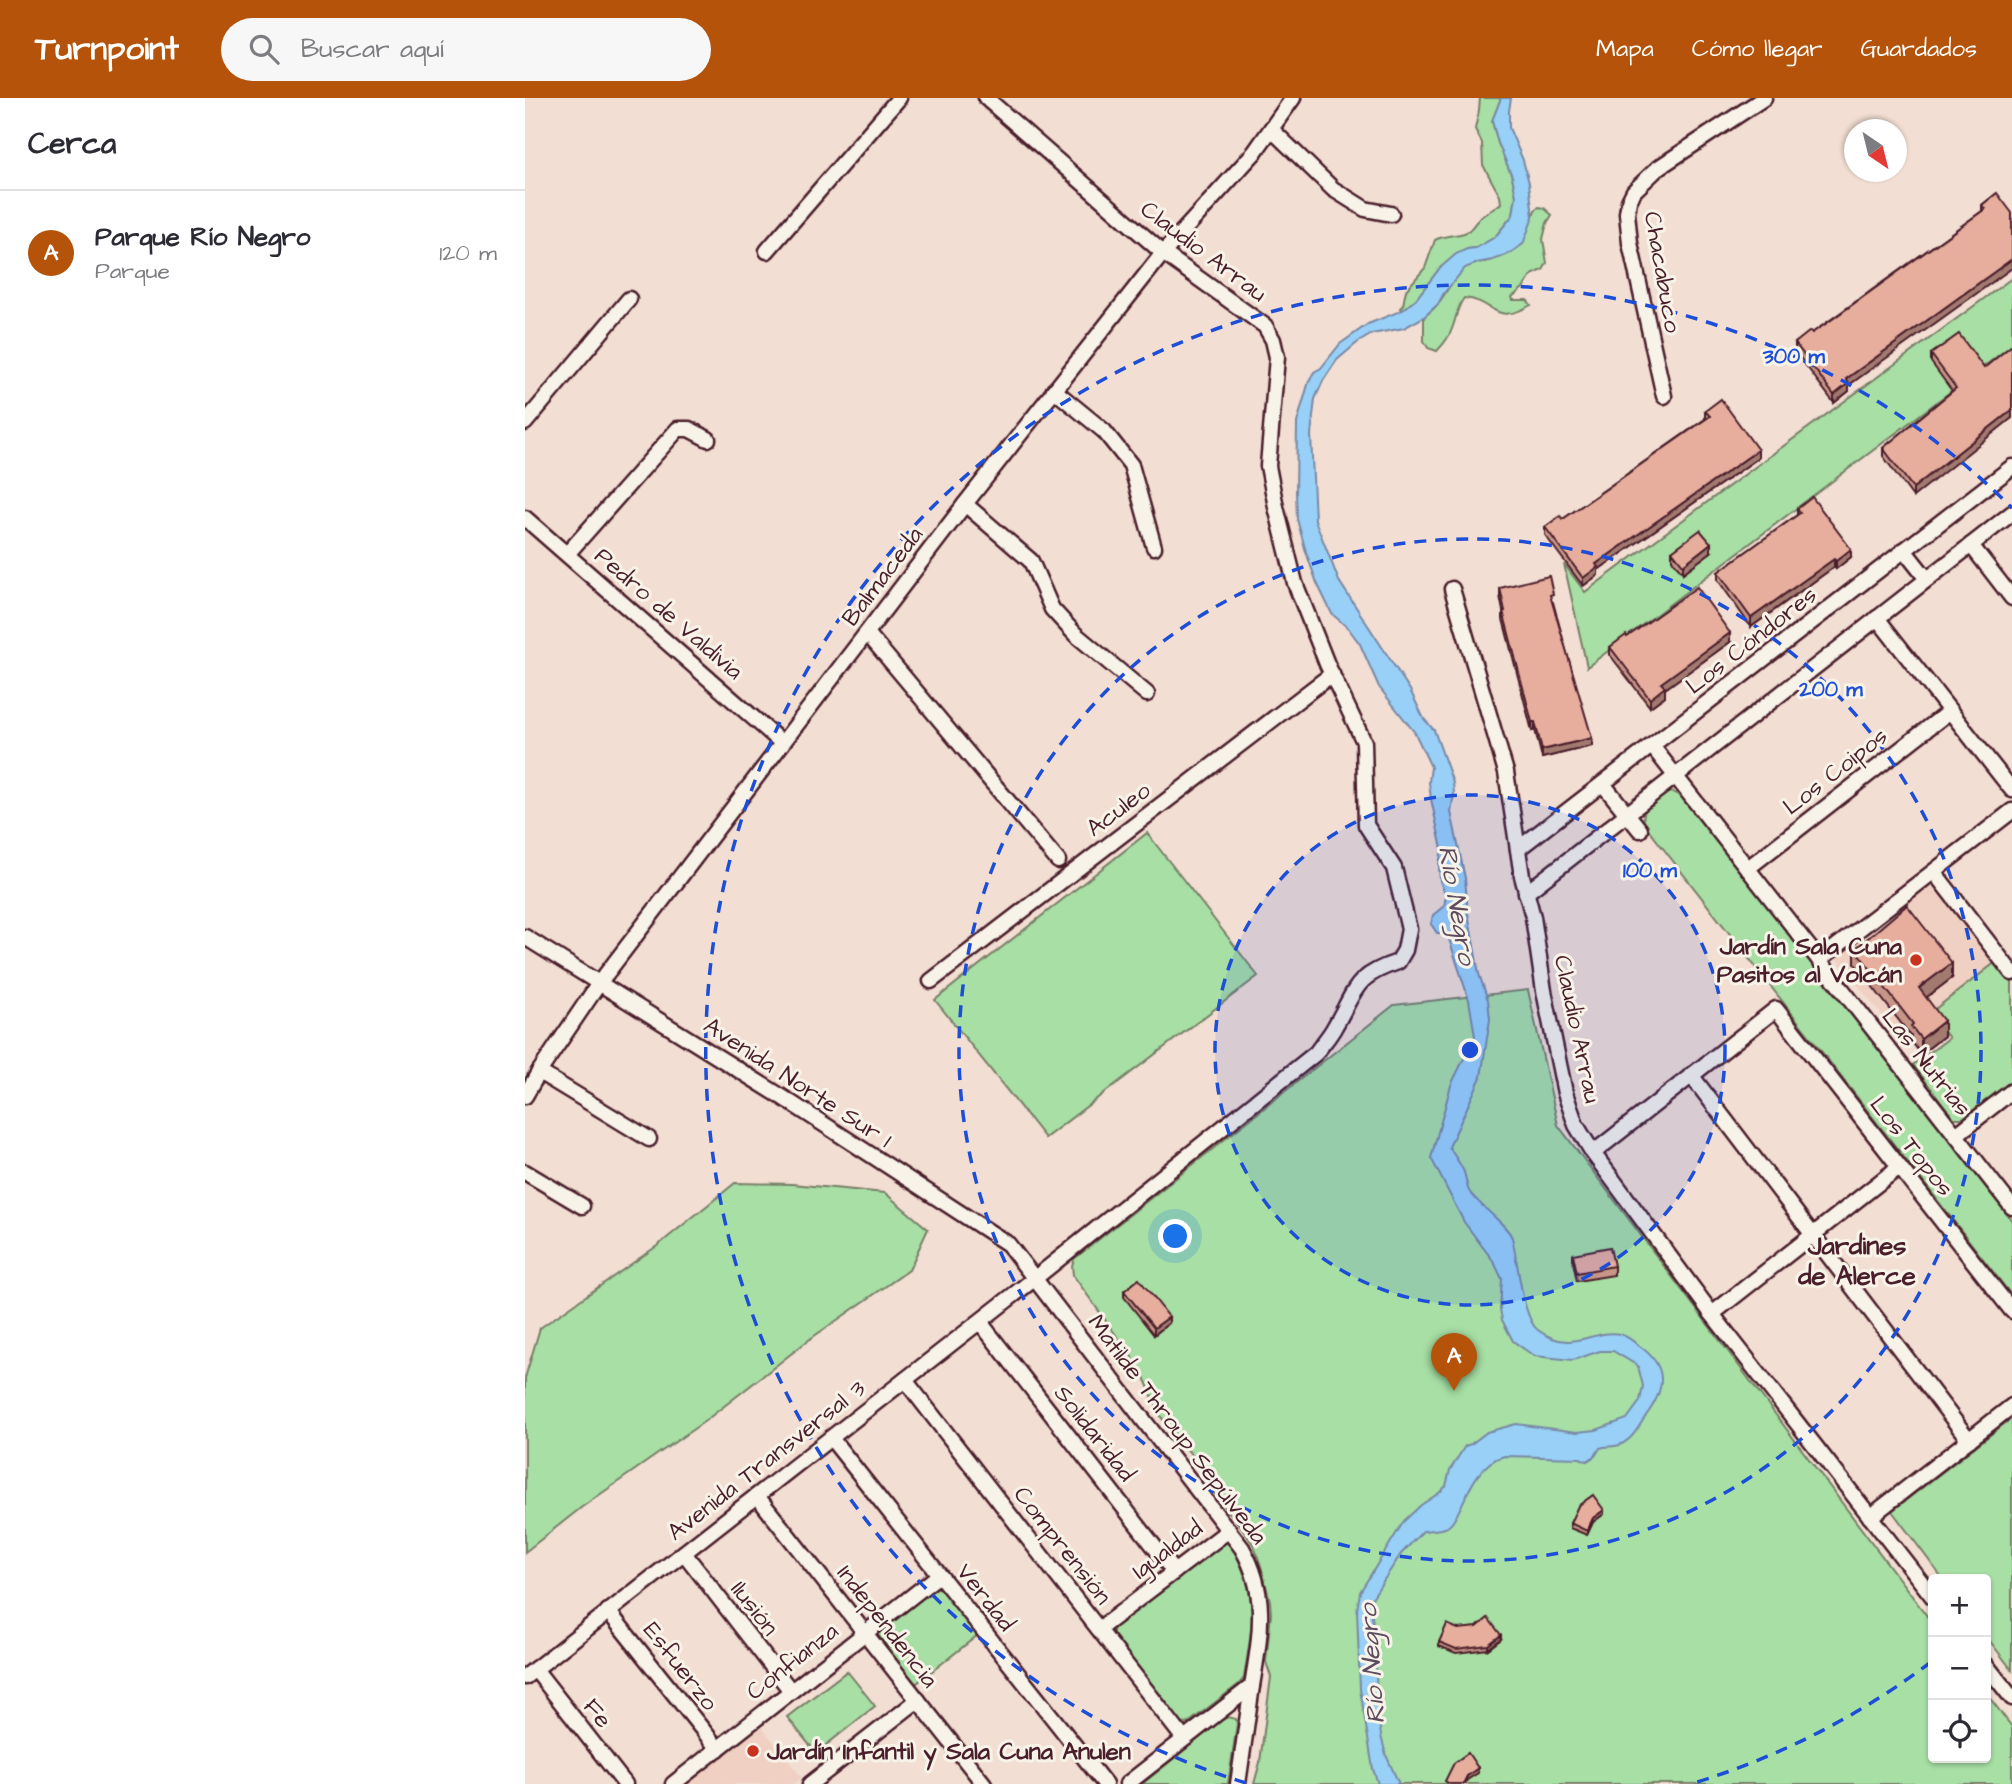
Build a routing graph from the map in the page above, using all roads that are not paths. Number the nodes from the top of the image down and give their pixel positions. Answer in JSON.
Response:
{"nodes":[{"id":1,"x":898,"y":98,"type":"edge"},
{"id":2,"x":986,"y":98,"type":"edge"},
{"id":3,"x":1293,"y":98,"type":"edge"},
{"id":4,"x":1764,"y":98,"type":"edge"},
{"id":5,"x":1271,"y":129,"type":"junction"},
{"id":6,"x":1391,"y":214,"type":"dead end"},
{"id":7,"x":767,"y":251,"type":"dead end"},
{"id":8,"x":1163,"y":253,"type":"junction"},
{"id":9,"x":629,"y":299,"type":"dead end"},
{"id":10,"x":1054,"y":390,"type":"junction"},
{"id":11,"x":1664,"y":396,"type":"dead end"},
{"id":12,"x":525,"y":423,"type":"edge"},
{"id":13,"x":708,"y":439,"type":"dead end"},
{"id":14,"x":2012,"y":467,"type":"edge"},
{"id":15,"x":965,"y":504,"type":"junction"},
{"id":16,"x":2012,"y":513,"type":"edge"},
{"id":17,"x":526,"y":522,"type":"edge"},
{"id":18,"x":1971,"y":545,"type":"junction"},
{"id":19,"x":1154,"y":547,"type":"dead end"},
{"id":20,"x":1904,"y":551,"type":"junction"},
{"id":21,"x":567,"y":554,"type":"junction"},
{"id":22,"x":1927,"y":579,"type":"junction"},
{"id":23,"x":1451,"y":589,"type":"dead end"},
{"id":24,"x":2012,"y":598,"type":"edge"},
{"id":25,"x":1878,"y":618,"type":"junction"},
{"id":26,"x":867,"y":633,"type":"junction"},
{"id":27,"x":1332,"y":674,"type":"junction"},
{"id":28,"x":1147,"y":694,"type":"dead end"},
{"id":29,"x":1950,"y":711,"type":"junction"},
{"id":30,"x":782,"y":743,"type":"junction"},
{"id":31,"x":1652,"y":746,"type":"junction"},
{"id":32,"x":1675,"y":775,"type":"junction"},
{"id":33,"x":1603,"y":783,"type":"junction"},
{"id":34,"x":2012,"y":790,"type":"edge"},
{"id":35,"x":2012,"y":811,"type":"edge"},
{"id":36,"x":1626,"y":813,"type":"junction"},
{"id":37,"x":1640,"y":830,"type":"dead end"},
{"id":38,"x":1518,"y":849,"type":"junction"},
{"id":39,"x":1058,"y":861,"type":"dead end"},
{"id":40,"x":1748,"y":868,"type":"junction"},
{"id":41,"x":1934,"y":872,"type":"junction"},
{"id":42,"x":1526,"y":893,"type":"junction"},
{"id":43,"x":1409,"y":929,"type":"joint"},
{"id":44,"x":525,"y":937,"type":"edge"},
{"id":45,"x":1819,"y":960,"type":"junction"},
{"id":46,"x":2012,"y":973,"type":"edge"},
{"id":47,"x":932,"y":981,"type":"dead end"},
{"id":48,"x":600,"y":982,"type":"junction"},
{"id":49,"x":539,"y":1072,"type":"junction"},
{"id":50,"x":1691,"y":1076,"type":"junction"},
{"id":51,"x":2012,"y":1091,"type":"edge"},
{"id":52,"x":525,"y":1096,"type":"edge"},
{"id":53,"x":1955,"y":1135,"type":"junction"},
{"id":54,"x":649,"y":1139,"type":"dead end"},
{"id":55,"x":1593,"y":1153,"type":"junction"},
{"id":56,"x":1899,"y":1167,"type":"junction"},
{"id":57,"x":525,"y":1172,"type":"edge"},
{"id":58,"x":582,"y":1206,"type":"dead end"},
{"id":59,"x":2012,"y":1207,"type":"edge"},
{"id":60,"x":1812,"y":1235,"type":"junction"},
{"id":61,"x":1034,"y":1279,"type":"junction"},
{"id":62,"x":2012,"y":1311,"type":"edge"},
{"id":63,"x":1712,"y":1314,"type":"junction"},
{"id":64,"x":980,"y":1321,"type":"junction"},
{"id":65,"x":905,"y":1380,"type":"junction"},
{"id":66,"x":2012,"y":1406,"type":"edge"},
{"id":67,"x":831,"y":1438,"type":"junction"},
{"id":68,"x":1969,"y":1440,"type":"junction"},
{"id":69,"x":757,"y":1496,"type":"junction"},
{"id":70,"x":1870,"y":1517,"type":"junction"},
{"id":71,"x":1229,"y":1530,"type":"junction"},
{"id":72,"x":684,"y":1553,"type":"junction"},
{"id":73,"x":1174,"y":1572,"type":"junction"},
{"id":74,"x":939,"y":1575,"type":"junction"},
{"id":75,"x":1928,"y":1591,"type":"edge"},
{"id":76,"x":608,"y":1611,"type":"junction"},
{"id":77,"x":1099,"y":1629,"type":"junction"},
{"id":78,"x":865,"y":1633,"type":"junction"},
{"id":79,"x":1991,"y":1671,"type":"edge"},
{"id":80,"x":530,"y":1673,"type":"edge"},
{"id":81,"x":1252,"y":1686,"type":"junction"},
{"id":82,"x":792,"y":1691,"type":"junction"},
{"id":83,"x":2012,"y":1698,"type":"edge"},
{"id":84,"x":918,"y":1700,"type":"junction"},
{"id":85,"x":1185,"y":1739,"type":"junction"},
{"id":86,"x":717,"y":1749,"type":"junction"},
{"id":87,"x":980,"y":1779,"type":"edge"},
{"id":88,"x":625,"y":1784,"type":"edge"},
{"id":89,"x":673,"y":1784,"type":"edge"},
{"id":90,"x":810,"y":1784,"type":"edge"},
{"id":91,"x":963,"y":1784,"type":"edge"},
{"id":92,"x":1105,"y":1784,"type":"edge"},
{"id":93,"x":1126,"y":1784,"type":"edge"},
{"id":94,"x":1238,"y":1784,"type":"edge"}],
"edges":[{"from":1,"to":7,"type":"street"},
{"from":2,"to":8,"type":"street","name":"Claudio Arrau"},
{"from":3,"to":5,"type":"street","name":"Balmaceda"},
{"from":4,"to":11,"type":"street","name":"Chacabuco"},
{"from":5,"to":6,"type":"street"},
{"from":5,"to":8,"type":"street","name":"Balmaceda"},
{"from":8,"to":10,"type":"street","name":"Balmaceda"},
{"from":8,"to":27,"type":"street","name":"Claudio Arrau"},
{"from":9,"to":12,"type":"street"},
{"from":10,"to":15,"type":"street","name":"Balmaceda"},
{"from":10,"to":19,"type":"street"},
{"from":13,"to":21,"type":"street"},
{"from":14,"to":20,"type":"street","name":"Los Cóndores"},
{"from":15,"to":26,"type":"street","name":"Balmaceda"},
{"from":15,"to":28,"type":"street"},
{"from":16,"to":18,"type":"street"},
{"from":17,"to":21,"type":"street","name":"Pedro de Valdivia"},
{"from":18,"to":22,"type":"street"},
{"from":18,"to":24,"type":"street"},
{"from":20,"to":22,"type":"street"},
{"from":20,"to":31,"type":"street","name":"Los Cóndores"},
{"from":21,"to":30,"type":"street","name":"Pedro de Valdivia"},
{"from":22,"to":25,"type":"street"},
{"from":23,"to":38,"type":"street","name":"Claudio Arrau"},
{"from":25,"to":29,"type":"street"},
{"from":25,"to":32,"type":"street"},
{"from":26,"to":30,"type":"street","name":"Balmaceda"},
{"from":26,"to":39,"type":"street"},
{"from":27,"to":43,"type":"street","name":"Claudio Arrau"},
{"from":27,"to":47,"type":"street","name":"Aculeo"},
{"from":29,"to":34,"type":"street"},
{"from":29,"to":40,"type":"street","name":"Los Coipos"},
{"from":30,"to":48,"type":"street","name":"Balmaceda"},
{"from":31,"to":32,"type":"street","name":"Las Nutrias"},
{"from":31,"to":33,"type":"street","name":"Los Cóndores"},
{"from":32,"to":36,"type":"street"},
{"from":32,"to":40,"type":"street","name":"Las Nutrias"},
{"from":33,"to":36,"type":"street"},
{"from":33,"to":38,"type":"street","name":"Los Cóndores"},
{"from":35,"to":41,"type":"street"},
{"from":36,"to":37,"type":"street"},
{"from":36,"to":42,"type":"street"},
{"from":38,"to":42,"type":"street","name":"Claudio Arrau"},
{"from":40,"to":45,"type":"street","name":"Las Nutrias"},
{"from":41,"to":45,"type":"street"},
{"from":41,"to":46,"type":"street"},
{"from":42,"to":55,"type":"street","name":"Claudio Arrau"},
{"from":43,"to":61,"type":"street","name":"Avenida Transversal 3"},
{"from":44,"to":48,"type":"street","name":"Avenida Norte Sur 1"},
{"from":45,"to":53,"type":"street","name":"Las Nutrias"},
{"from":48,"to":49,"type":"street","name":"Balmaceda"},
{"from":48,"to":61,"type":"street","name":"Avenida Norte Sur 1"},
{"from":49,"to":52,"type":"street","name":"Balmaceda"},
{"from":49,"to":54,"type":"street"},
{"from":50,"to":55,"type":"street"},
{"from":50,"to":56,"type":"street","name":"Los Topos"},
{"from":50,"to":60,"type":"street"},
{"from":51,"to":53,"type":"street"},
{"from":53,"to":59,"type":"street","name":"Las Nutrias"},
{"from":55,"to":63,"type":"street","name":"Claudio Arrau"},
{"from":56,"to":60,"type":"street"},
{"from":56,"to":62,"type":"street","name":"Los Topos"},
{"from":57,"to":58,"type":"street"},
{"from":60,"to":63,"type":"street"},
{"from":60,"to":68,"type":"street"},
{"from":61,"to":64,"type":"street","name":"Avenida Transversal 3"},
{"from":61,"to":71,"type":"street","name":"Matilde Throup Sepúlveda"},
{"from":63,"to":70,"type":"street","name":"Claudio Arrau"},
{"from":64,"to":65,"type":"street","name":"Avenida Transversal 3"},
{"from":64,"to":73,"type":"street","name":"Solidaridad"},
{"from":65,"to":67,"type":"street","name":"Avenida Transversal 3"},
{"from":65,"to":77,"type":"street","name":"Comprensión"},
{"from":66,"to":68,"type":"street"},
{"from":67,"to":69,"type":"street","name":"Avenida Transversal 3"},
{"from":67,"to":74,"type":"street","name":"Verdad"},
{"from":68,"to":70,"type":"street"},
{"from":69,"to":72,"type":"street","name":"Avenida Transversal 3"},
{"from":69,"to":78,"type":"street","name":"Independencia"},
{"from":70,"to":75,"type":"street","name":"Claudio Arrau"},
{"from":71,"to":73,"type":"street","name":"Igualdad"},
{"from":71,"to":81,"type":"street","name":"Matilde Throup Sepúlveda"},
{"from":72,"to":76,"type":"street","name":"Avenida Transversal 3"},
{"from":72,"to":82,"type":"street","name":"Ilusión"},
{"from":73,"to":77,"type":"street","name":"Igualdad"},
{"from":74,"to":78,"type":"street","name":"Confianza"},
{"from":74,"to":92,"type":"street","name":"Verdad"},
{"from":76,"to":80,"type":"street","name":"Avenida Transversal 3"},
{"from":76,"to":86,"type":"street","name":"Esfuerzo"},
{"from":77,"to":85,"type":"street","name":"Comprensión"},
{"from":78,"to":82,"type":"street","name":"Confianza"},
{"from":78,"to":84,"type":"street","name":"Independencia"},
{"from":79,"to":83,"type":"street"},
{"from":80,"to":88,"type":"street","name":"Fe"},
{"from":81,"to":85,"type":"street"},
{"from":81,"to":94,"type":"street","name":"Matilde Throup Sepúlveda"},
{"from":82,"to":86,"type":"street","name":"Confianza"},
{"from":84,"to":87,"type":"street","name":"Independencia"},
{"from":84,"to":90,"type":"street"},
{"from":85,"to":93,"type":"street"},
{"from":86,"to":89,"type":"street","name":"Confianza"},
{"from":87,"to":91,"type":"street"}]}
